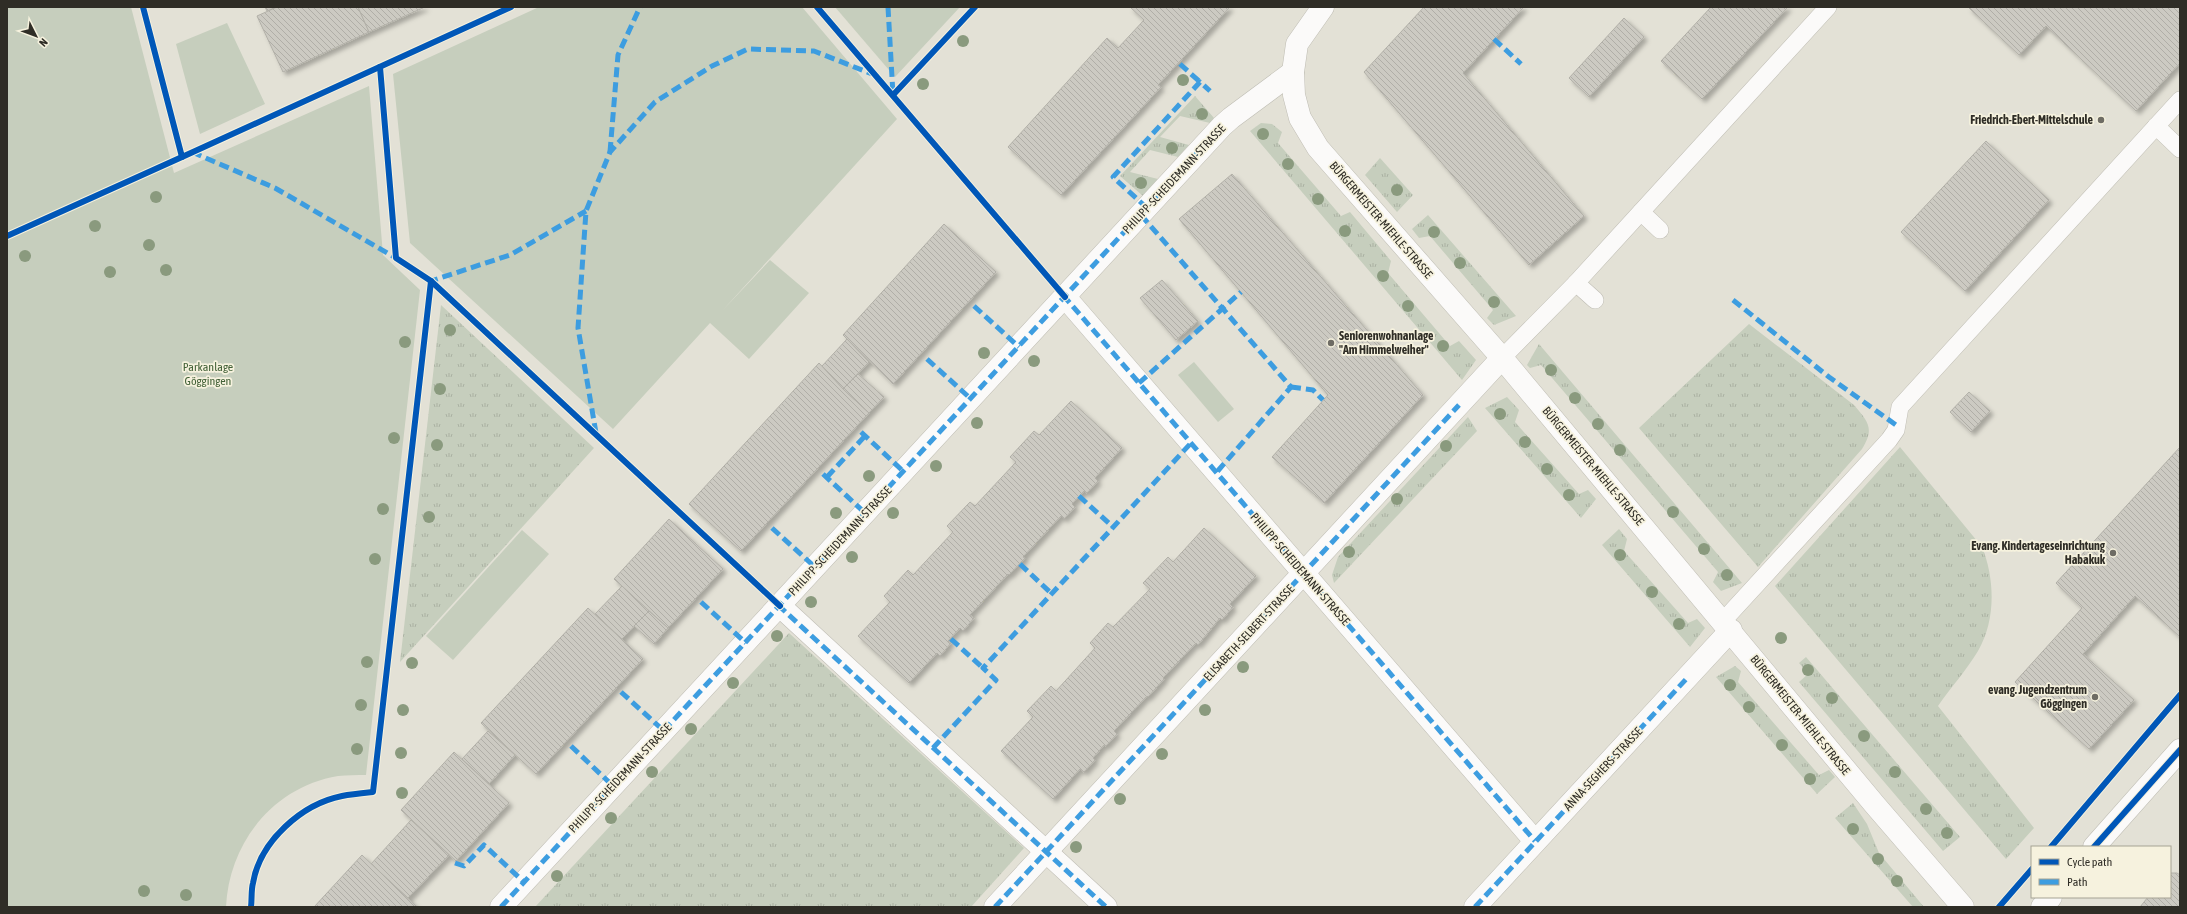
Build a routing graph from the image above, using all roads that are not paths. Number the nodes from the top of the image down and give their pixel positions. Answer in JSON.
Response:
{"nodes":[{"id":1,"x":1323,"y":7,"type":"edge"},
{"id":2,"x":1828,"y":7,"type":"edge"},
{"id":3,"x":1293,"y":72,"type":"junction"},
{"id":4,"x":2180,"y":100,"type":"edge"},
{"id":5,"x":2156,"y":126,"type":"junction"},
{"id":6,"x":2180,"y":148,"type":"edge"},
{"id":7,"x":1641,"y":212,"type":"junction"},
{"id":8,"x":1660,"y":230,"type":"dead end"},
{"id":9,"x":1576,"y":283,"type":"junction"},
{"id":10,"x":1065,"y":297,"type":"junction"},
{"id":11,"x":1595,"y":300,"type":"dead end"},
{"id":12,"x":1502,"y":358,"type":"junction"},
{"id":13,"x":1304,"y":573,"type":"junction"},
{"id":14,"x":780,"y":606,"type":"junction"},
{"id":15,"x":1727,"y":626,"type":"junction"},
{"id":16,"x":2180,"y":750,"type":"edge"},
{"id":17,"x":1535,"y":842,"type":"junction"},
{"id":18,"x":2095,"y":846,"type":"edge"},
{"id":19,"x":1046,"y":852,"type":"junction"},
{"id":20,"x":2050,"y":898,"type":"edge"},
{"id":21,"x":501,"y":907,"type":"edge"},
{"id":22,"x":995,"y":907,"type":"edge"},
{"id":23,"x":1106,"y":907,"type":"edge"},
{"id":24,"x":1475,"y":907,"type":"edge"},
{"id":25,"x":1963,"y":907,"type":"edge"},
{"id":26,"x":2042,"y":907,"type":"edge"}],
"edges":[{"from":1,"to":3,"type":"street","name":"BÜRGERMEISTER-MIEHLE-STRASSE"},
{"from":2,"to":7,"type":"lane"},
{"from":3,"to":10,"type":"street","name":"PHILIPP-SCHEIDEMANN-STRASSE"},
{"from":3,"to":12,"type":"street","name":"BÜRGERMEISTER-MIEHLE-STRASSE"},
{"from":4,"to":5,"type":"lane"},
{"from":5,"to":6,"type":"lane"},
{"from":5,"to":15,"type":"lane"},
{"from":7,"to":8,"type":"lane"},
{"from":7,"to":9,"type":"lane"},
{"from":9,"to":11,"type":"lane"},
{"from":9,"to":12,"type":"lane"},
{"from":10,"to":13,"type":"street","name":"PHILIPP-SCHEIDEMANN-STRASSE"},
{"from":10,"to":14,"type":"street","name":"PHILIPP-SCHEIDEMANN-STRASSE"},
{"from":12,"to":13,"type":"street","name":"ELISABETH-SELBERT-STRASSE"},
{"from":12,"to":15,"type":"street","name":"BÜRGERMEISTER-MIEHLE-STRASSE"},
{"from":13,"to":17,"type":"street","name":"PHILIPP-SCHEIDEMANN-STRASSE"},
{"from":13,"to":19,"type":"street","name":"ELISABETH-SELBERT-STRASSE"},
{"from":14,"to":19,"type":"street"},
{"from":14,"to":21,"type":"street","name":"PHILIPP-SCHEIDEMANN-STRASSE"},
{"from":15,"to":17,"type":"street","name":"ANNA-SEGHERS-STRASSE"},
{"from":15,"to":25,"type":"street","name":"BÜRGERMEISTER-MIEHLE-STRASSE"},
{"from":16,"to":18,"type":"street"},
{"from":17,"to":24,"type":"street","name":"ANNA-SEGHERS-STRASSE"},
{"from":19,"to":22,"type":"street","name":"ELISABETH-SELBERT-STRASSE"},
{"from":19,"to":23,"type":"street"},
{"from":20,"to":26,"type":"street"}]}
